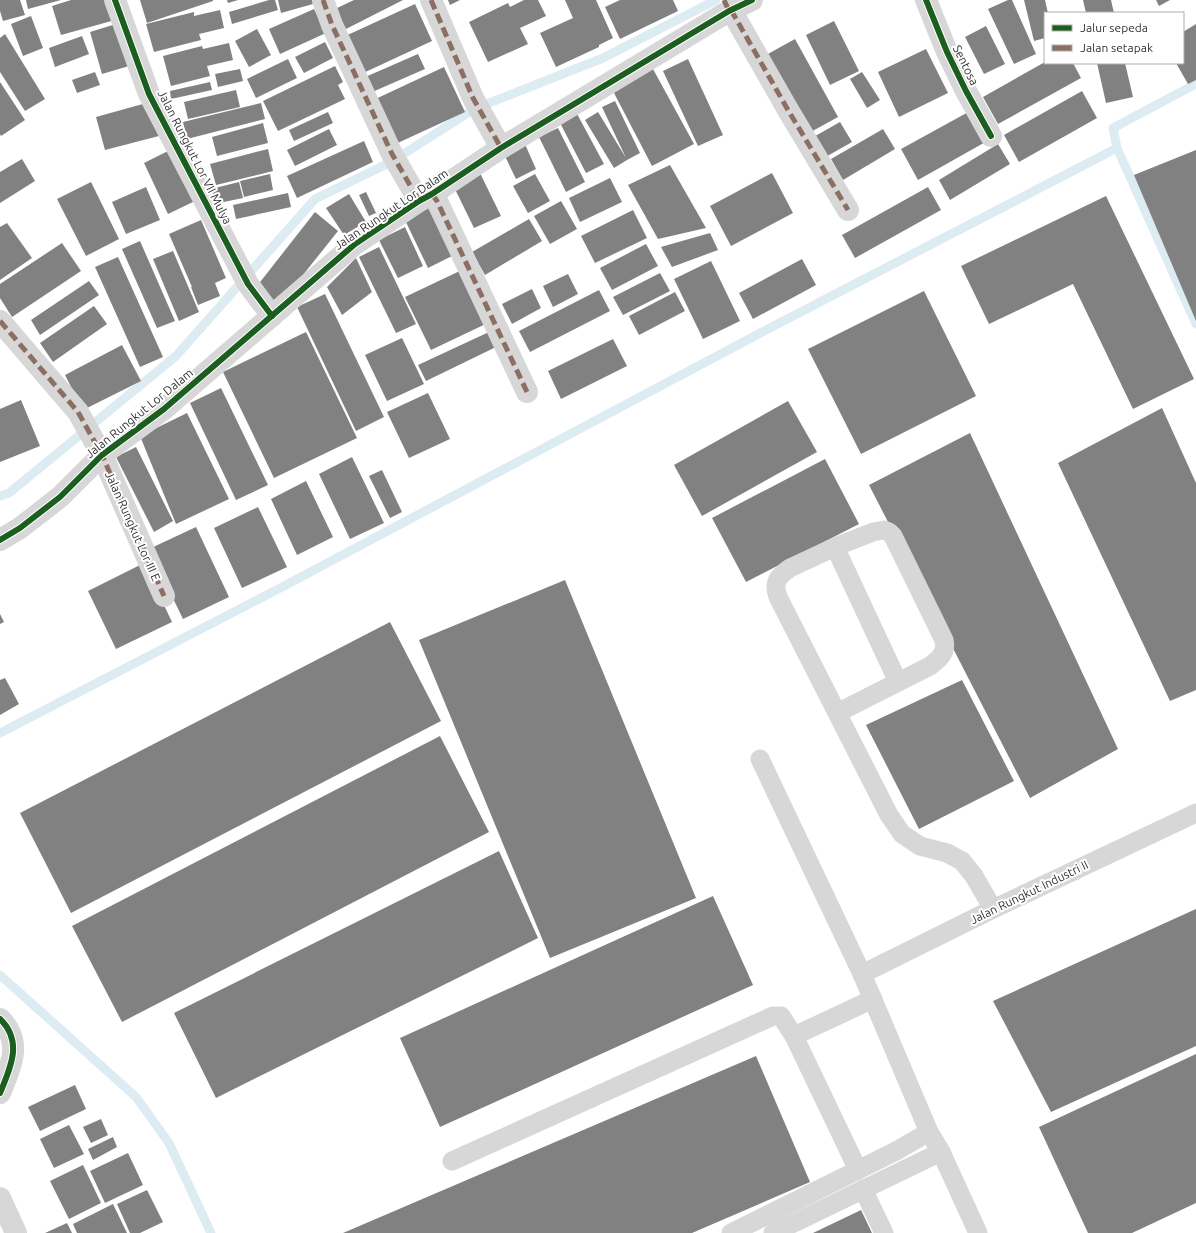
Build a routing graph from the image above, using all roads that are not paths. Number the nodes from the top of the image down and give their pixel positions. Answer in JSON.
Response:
{"nodes":[{"id":1,"x":116,"y":0,"type":"edge"},
{"id":2,"x":323,"y":0,"type":"edge"},
{"id":3,"x":431,"y":0,"type":"edge"},
{"id":4,"x":752,"y":0,"type":"edge"},
{"id":5,"x":926,"y":0,"type":"edge"},
{"id":6,"x":728,"y":6,"type":"edge"},
{"id":7,"x":991,"y":136,"type":"dead end"},
{"id":8,"x":501,"y":148,"type":"junction"},
{"id":9,"x":425,"y":197,"type":"junction"},
{"id":10,"x":848,"y":210,"type":"dead end"},
{"id":11,"x":272,"y":316,"type":"junction"},
{"id":12,"x":0,"y":321,"type":"edge"},
{"id":13,"x":527,"y":392,"type":"dead end"},
{"id":14,"x":99,"y":449,"type":"junction"},
{"id":15,"x":0,"y":540,"type":"edge"},
{"id":16,"x":835,"y":546,"type":"junction"},
{"id":17,"x":164,"y":596,"type":"dead end"},
{"id":18,"x":898,"y":682,"type":"junction"},
{"id":19,"x":837,"y":713,"type":"junction"},
{"id":20,"x":760,"y":760,"type":"dead end"},
{"id":21,"x":1196,"y":812,"type":"edge"},
{"id":22,"x":993,"y":909,"type":"junction"},
{"id":23,"x":862,"y":974,"type":"junction"},
{"id":24,"x":873,"y":999,"type":"junction"},
{"id":25,"x":0,"y":1019,"type":"edge"},
{"id":26,"x":794,"y":1036,"type":"junction"},
{"id":27,"x":0,"y":1093,"type":"edge"},
{"id":28,"x":929,"y":1132,"type":"junction"},
{"id":29,"x":940,"y":1152,"type":"junction"},
{"id":30,"x":452,"y":1161,"type":"dead end"},
{"id":31,"x":858,"y":1170,"type":"junction"},
{"id":32,"x":864,"y":1189,"type":"junction"},
{"id":33,"x":0,"y":1198,"type":"edge"},
{"id":34,"x":16,"y":1233,"type":"edge"},
{"id":35,"x":731,"y":1233,"type":"edge"},
{"id":36,"x":773,"y":1233,"type":"edge"},
{"id":37,"x":884,"y":1233,"type":"edge"},
{"id":38,"x":978,"y":1233,"type":"edge"}],
"edges":[{"from":1,"to":11,"type":"street","name":"Jalan Rungkut Lor VII Mulya"},
{"from":2,"to":9,"type":"street"},
{"from":3,"to":8,"type":"street"},
{"from":4,"to":6,"type":"street","name":"Jalan Rungkut Lor Dalam"},
{"from":5,"to":7,"type":"street","name":"Sentosa"},
{"from":6,"to":8,"type":"street","name":"Jalan Rungkut Lor Dalam"},
{"from":6,"to":10,"type":"street"},
{"from":8,"to":9,"type":"street","name":"Jalan Rungkut Lor Dalam"},
{"from":9,"to":11,"type":"street","name":"Jalan Rungkut Lor Dalam"},
{"from":9,"to":13,"type":"street"},
{"from":11,"to":14,"type":"street","name":"Jalan Rungkut Lor Dalam"},
{"from":12,"to":14,"type":"street","name":"Jalan Rungkut Lor III E"},
{"from":14,"to":15,"type":"street","name":"Jalan Rungkut Lor Dalam"},
{"from":14,"to":17,"type":"street","name":"Jalan Rungkut Lor III E"},
{"from":16,"to":18,"type":"lane"},
{"from":16,"to":18,"type":"lane"},
{"from":16,"to":19,"type":"lane"},
{"from":18,"to":19,"type":"lane"},
{"from":19,"to":22,"type":"lane"},
{"from":20,"to":23,"type":"lane"},
{"from":21,"to":22,"type":"lane","name":"Jalan Rungkut Industri II"},
{"from":22,"to":23,"type":"lane","name":"Jalan Rungkut Industri II"},
{"from":23,"to":24,"type":"lane"},
{"from":24,"to":26,"type":"lane"},
{"from":24,"to":28,"type":"lane"},
{"from":25,"to":27,"type":"street"},
{"from":26,"to":30,"type":"lane"},
{"from":26,"to":31,"type":"lane"},
{"from":28,"to":29,"type":"lane"},
{"from":28,"to":31,"type":"lane"},
{"from":29,"to":32,"type":"lane"},
{"from":29,"to":38,"type":"lane"},
{"from":31,"to":35,"type":"lane"},
{"from":32,"to":36,"type":"lane"},
{"from":32,"to":37,"type":"lane"},
{"from":33,"to":34,"type":"street"}]}
